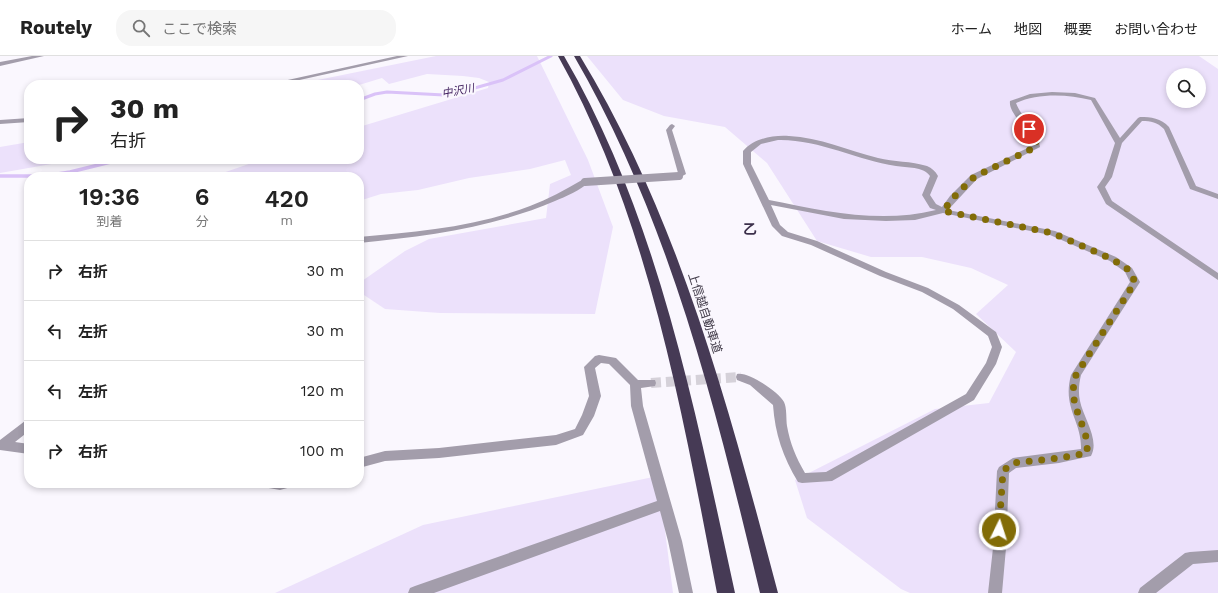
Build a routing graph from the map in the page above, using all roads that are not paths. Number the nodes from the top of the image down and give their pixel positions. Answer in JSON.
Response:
{"nodes":[{"id":1,"x":41,"y":56,"type":"edge"},
{"id":2,"x":405,"y":56,"type":"edge"},
{"id":3,"x":561,"y":56,"type":"edge"},
{"id":4,"x":576,"y":56,"type":"edge"},
{"id":5,"x":0,"y":64,"type":"edge"},
{"id":6,"x":292,"y":80,"type":"edge"},
{"id":7,"x":24,"y":120,"type":"edge"},
{"id":8,"x":0,"y":122,"type":"edge"},
{"id":9,"x":672,"y":126,"type":"dead end"},
{"id":10,"x":1119,"y":143,"type":"junction"},
{"id":11,"x":1218,"y":197,"type":"edge"},
{"id":12,"x":766,"y":202,"type":"junction"},
{"id":13,"x":943,"y":211,"type":"junction"},
{"id":14,"x":364,"y":239,"type":"edge"},
{"id":15,"x":1218,"y":277,"type":"edge"},
{"id":16,"x":741,"y":377,"type":"tunnel mouth"},
{"id":17,"x":651,"y":383,"type":"tunnel mouth"},
{"id":18,"x":635,"y":384,"type":"junction"},
{"id":19,"x":24,"y":428,"type":"edge"},
{"id":20,"x":2,"y":445,"type":"edge"},
{"id":21,"x":24,"y":448,"type":"edge"},
{"id":22,"x":364,"y":462,"type":"edge"},
{"id":23,"x":666,"y":504,"type":"junction"},
{"id":24,"x":1218,"y":556,"type":"edge"},
{"id":25,"x":415,"y":593,"type":"edge"},
{"id":26,"x":686,"y":593,"type":"edge"},
{"id":27,"x":726,"y":593,"type":"edge"},
{"id":28,"x":769,"y":593,"type":"edge"},
{"id":29,"x":995,"y":593,"type":"edge"},
{"id":30,"x":1145,"y":593,"type":"edge"}],
"edges":[{"from":1,"to":5,"type":"street"},
{"from":2,"to":6,"type":"street"},
{"from":3,"to":27,"type":"highway"},
{"from":4,"to":28,"type":"highway","name":"上信越自動車道"},
{"from":7,"to":8,"type":"street"},
{"from":9,"to":14,"type":"street","bridge":true},
{"from":10,"to":11,"type":"street"},
{"from":10,"to":13,"type":"street"},
{"from":10,"to":15,"type":"street"},
{"from":12,"to":13,"type":"street"},
{"from":12,"to":13,"type":"street"},
{"from":12,"to":16,"type":"street"},
{"from":13,"to":29,"type":"street"},
{"from":17,"to":18,"type":"street"},
{"from":18,"to":22,"type":"street"},
{"from":18,"to":23,"type":"street"},
{"from":19,"to":20,"type":"street"},
{"from":20,"to":21,"type":"street"},
{"from":23,"to":25,"type":"street"},
{"from":23,"to":26,"type":"street"},
{"from":24,"to":30,"type":"street"}]}
